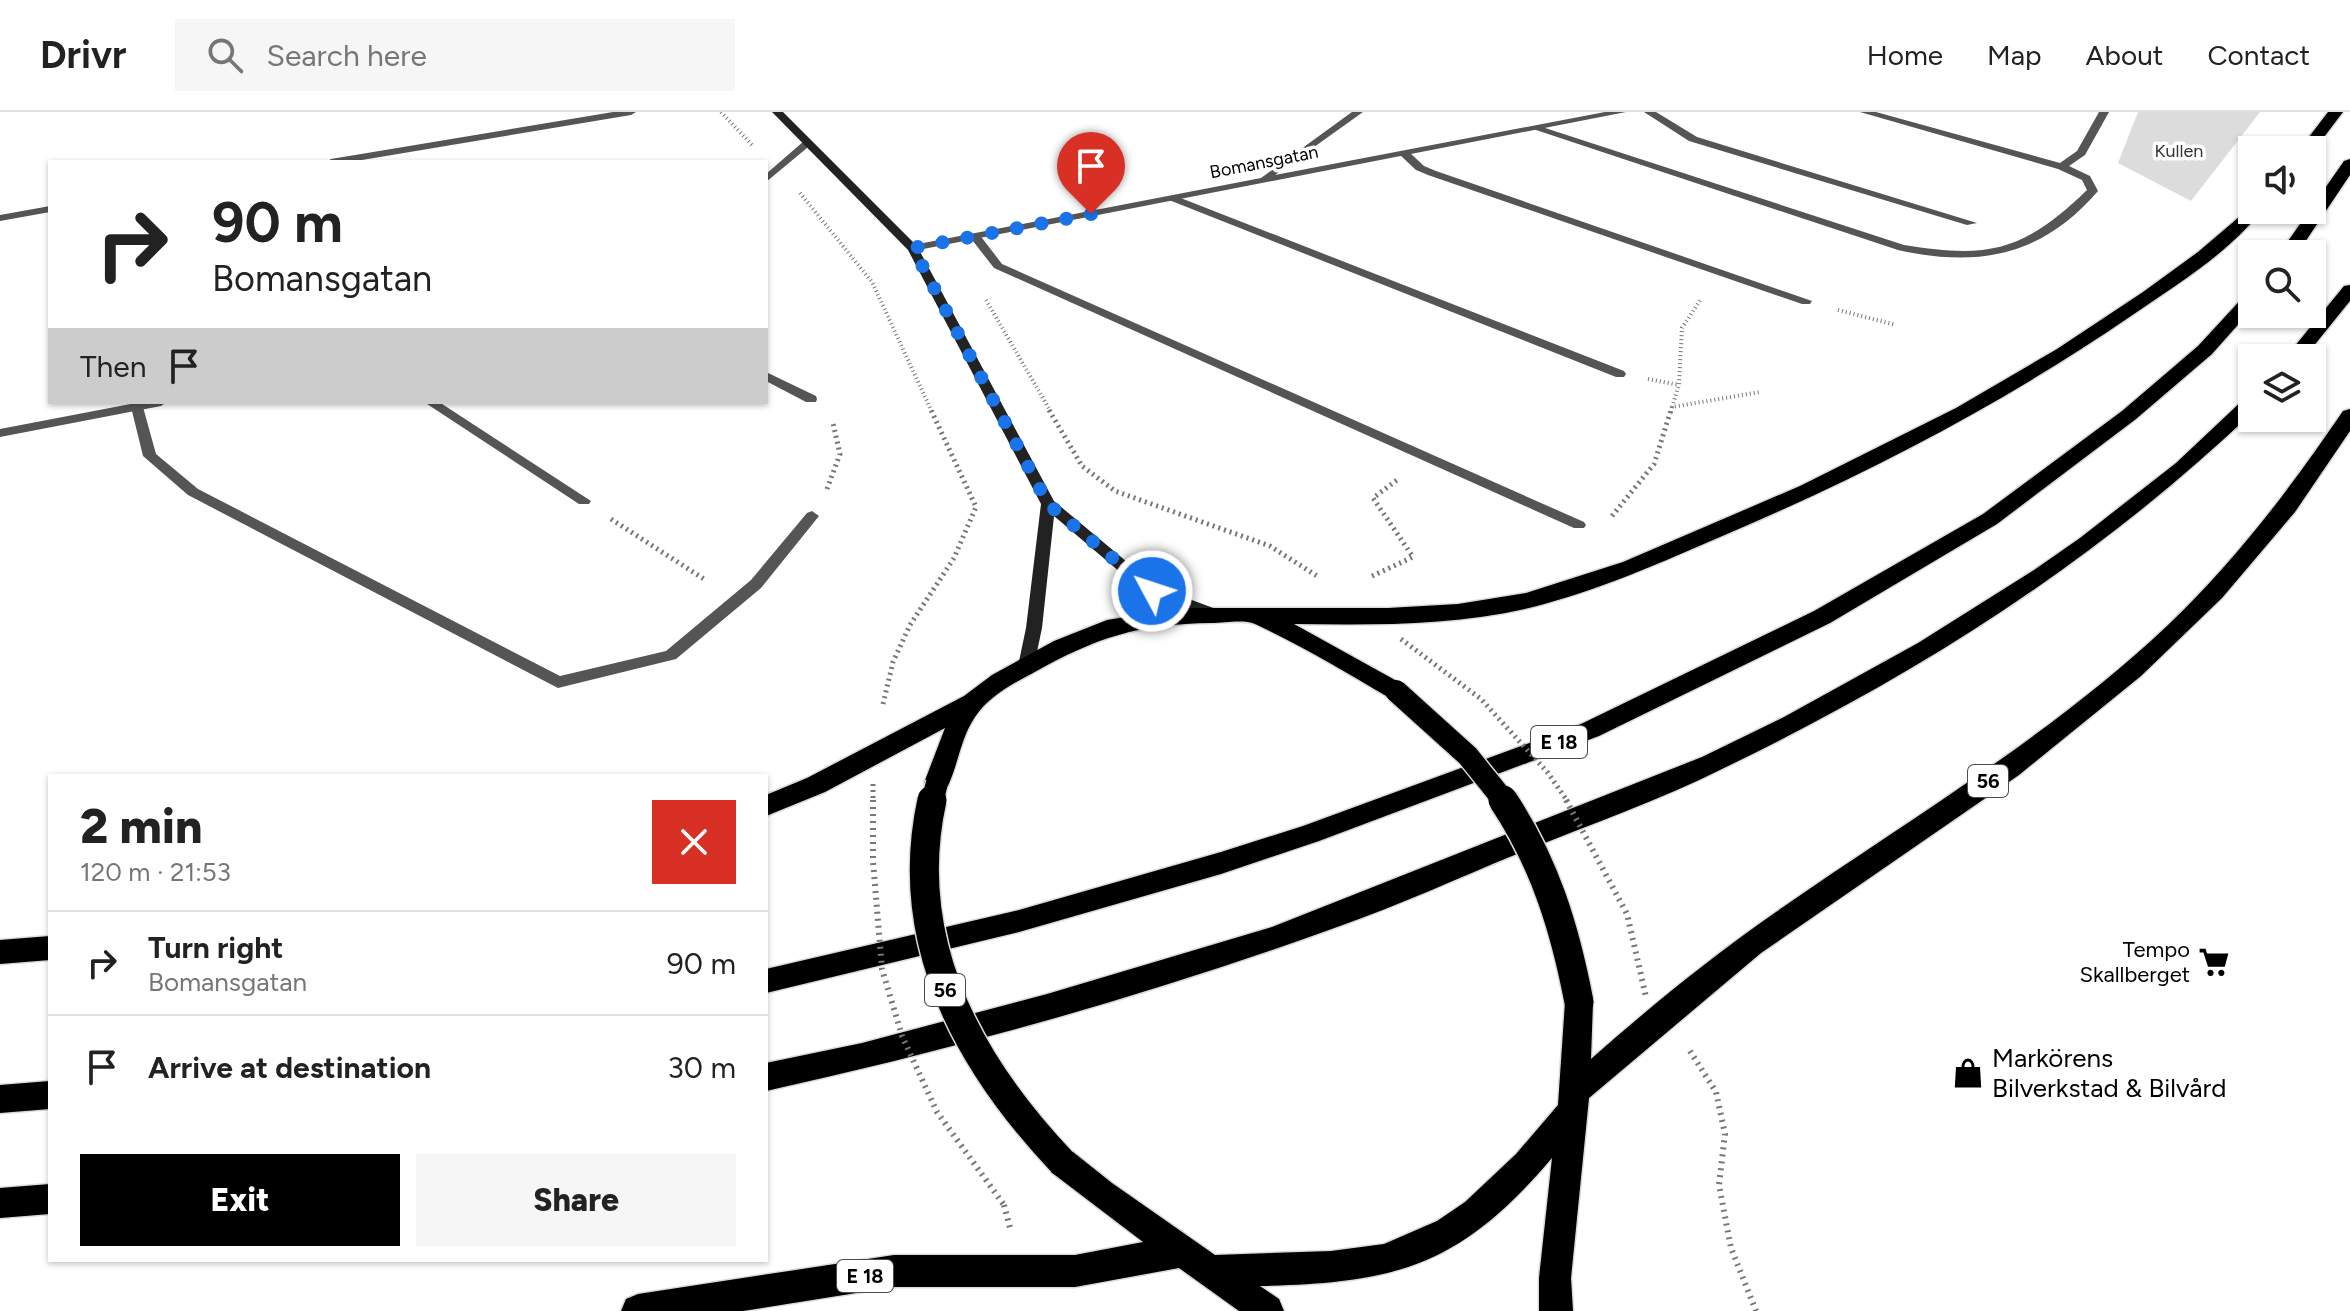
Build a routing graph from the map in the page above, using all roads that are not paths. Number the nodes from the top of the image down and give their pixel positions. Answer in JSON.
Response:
{"nodes":[{"id":1,"x":631,"y":112,"type":"edge"},
{"id":2,"x":777,"y":112,"type":"edge"},
{"id":3,"x":1358,"y":112,"type":"edge"},
{"id":4,"x":1621,"y":112,"type":"edge"},
{"id":5,"x":1649,"y":112,"type":"edge"},
{"id":6,"x":1865,"y":112,"type":"edge"},
{"id":7,"x":2104,"y":112,"type":"edge"},
{"id":8,"x":2336,"y":112,"type":"edge"},
{"id":9,"x":1535,"y":128,"type":"junction"},
{"id":10,"x":2318,"y":136,"type":"edge"},
{"id":11,"x":808,"y":143,"type":"junction"},
{"id":12,"x":1404,"y":153,"type":"junction"},
{"id":13,"x":343,"y":160,"type":"edge"},
{"id":14,"x":2350,"y":164,"type":"edge"},
{"id":15,"x":2062,"y":167,"type":"junction"},
{"id":16,"x":768,"y":177,"type":"edge"},
{"id":17,"x":1262,"y":181,"type":"junction"},
{"id":18,"x":1173,"y":198,"type":"junction"},
{"id":19,"x":48,"y":209,"type":"edge"},
{"id":20,"x":0,"y":218,"type":"edge"},
{"id":21,"x":1971,"y":223,"type":"dead end"},
{"id":22,"x":2241,"y":224,"type":"edge"},
{"id":23,"x":975,"y":236,"type":"junction"},
{"id":24,"x":2298,"y":240,"type":"edge"},
{"id":25,"x":913,"y":248,"type":"junction"},
{"id":26,"x":2350,"y":290,"type":"edge"},
{"id":27,"x":1806,"y":301,"type":"road end"},
{"id":28,"x":2238,"y":313,"type":"edge"},
{"id":29,"x":2306,"y":344,"type":"edge"},
{"id":30,"x":1620,"y":374,"type":"dead end"},
{"id":31,"x":768,"y":377,"type":"edge"},
{"id":32,"x":811,"y":399,"type":"road end"},
{"id":33,"x":151,"y":404,"type":"edge"},
{"id":34,"x":433,"y":404,"type":"edge"},
{"id":35,"x":137,"y":407,"type":"junction"},
{"id":36,"x":2238,"y":415,"type":"edge"},
{"id":37,"x":2350,"y":415,"type":"edge"},
{"id":38,"x":0,"y":433,"type":"edge"},
{"id":39,"x":584,"y":501,"type":"road end"},
{"id":40,"x":1048,"y":504,"type":"junction"},
{"id":41,"x":812,"y":516,"type":"road end"},
{"id":42,"x":1579,"y":525,"type":"road end"},
{"id":43,"x":1211,"y":613,"type":"junction"},
{"id":44,"x":1248,"y":615,"type":"junction"},
{"id":45,"x":1026,"y":666,"type":"junction"},
{"id":46,"x":972,"y":703,"type":"junction"},
{"id":47,"x":768,"y":805,"type":"edge"},
{"id":48,"x":48,"y":948,"type":"edge"},
{"id":49,"x":0,"y":952,"type":"edge"},
{"id":50,"x":768,"y":981,"type":"edge"},
{"id":51,"x":768,"y":1077,"type":"edge"},
{"id":52,"x":48,"y":1095,"type":"edge"},
{"id":53,"x":0,"y":1099,"type":"edge"},
{"id":54,"x":1574,"y":1101,"type":"junction"},
{"id":55,"x":48,"y":1199,"type":"edge"},
{"id":56,"x":0,"y":1203,"type":"edge"},
{"id":57,"x":1184,"y":1251,"type":"junction"},
{"id":58,"x":1213,"y":1271,"type":"junction"},
{"id":59,"x":638,"y":1311,"type":"edge"},
{"id":60,"x":1267,"y":1311,"type":"edge"},
{"id":61,"x":1556,"y":1311,"type":"edge"}],
"edges":[{"from":1,"to":13,"type":"street"},
{"from":2,"to":11,"type":"street"},
{"from":3,"to":17,"type":"street"},
{"from":4,"to":9,"type":"street","name":"Bomansgatan"},
{"from":5,"to":21,"type":"street"},
{"from":6,"to":15,"type":"street"},
{"from":7,"to":15,"type":"street"},
{"from":8,"to":10,"type":"highway"},
{"from":9,"to":12,"type":"street","name":"Bomansgatan"},
{"from":9,"to":15,"type":"street"},
{"from":11,"to":16,"type":"street"},
{"from":11,"to":25,"type":"street"},
{"from":12,"to":17,"type":"street","name":"Bomansgatan"},
{"from":12,"to":27,"type":"street"},
{"from":14,"to":24,"type":"highway"},
{"from":17,"to":18,"type":"street","name":"Bomansgatan"},
{"from":18,"to":23,"type":"street","name":"Bomansgatan"},
{"from":18,"to":30,"type":"street"},
{"from":19,"to":20,"type":"street"},
{"from":22,"to":44,"type":"highway","number":"56"},
{"from":23,"to":25,"type":"street","name":"Bomansgatan"},
{"from":23,"to":42,"type":"street"},
{"from":25,"to":40,"type":"street"},
{"from":26,"to":29,"type":"highway"},
{"from":28,"to":50,"type":"highway","number":"E 18"},
{"from":31,"to":32,"type":"street"},
{"from":33,"to":35,"type":"street"},
{"from":34,"to":39,"type":"street"},
{"from":35,"to":38,"type":"street"},
{"from":35,"to":41,"type":"street"},
{"from":36,"to":51,"type":"highway"},
{"from":37,"to":54,"type":"highway","number":"56"},
{"from":40,"to":43,"type":"street"},
{"from":40,"to":45,"type":"street"},
{"from":43,"to":44,"type":"highway","number":"56"},
{"from":43,"to":45,"type":"highway","number":"56"},
{"from":44,"to":54,"type":"highway","bridge":true},
{"from":45,"to":46,"type":"highway","number":"56"},
{"from":46,"to":47,"type":"highway"},
{"from":46,"to":57,"type":"highway","number":"56","bridge":true},
{"from":48,"to":49,"type":"highway"},
{"from":52,"to":53,"type":"highway"},
{"from":54,"to":58,"type":"highway","number":"56"},
{"from":54,"to":61,"type":"highway"},
{"from":55,"to":56,"type":"highway"},
{"from":57,"to":58,"type":"highway","number":"56"},
{"from":57,"to":59,"type":"highway","number":"E 18"},
{"from":58,"to":60,"type":"highway","number":"56"}]}
